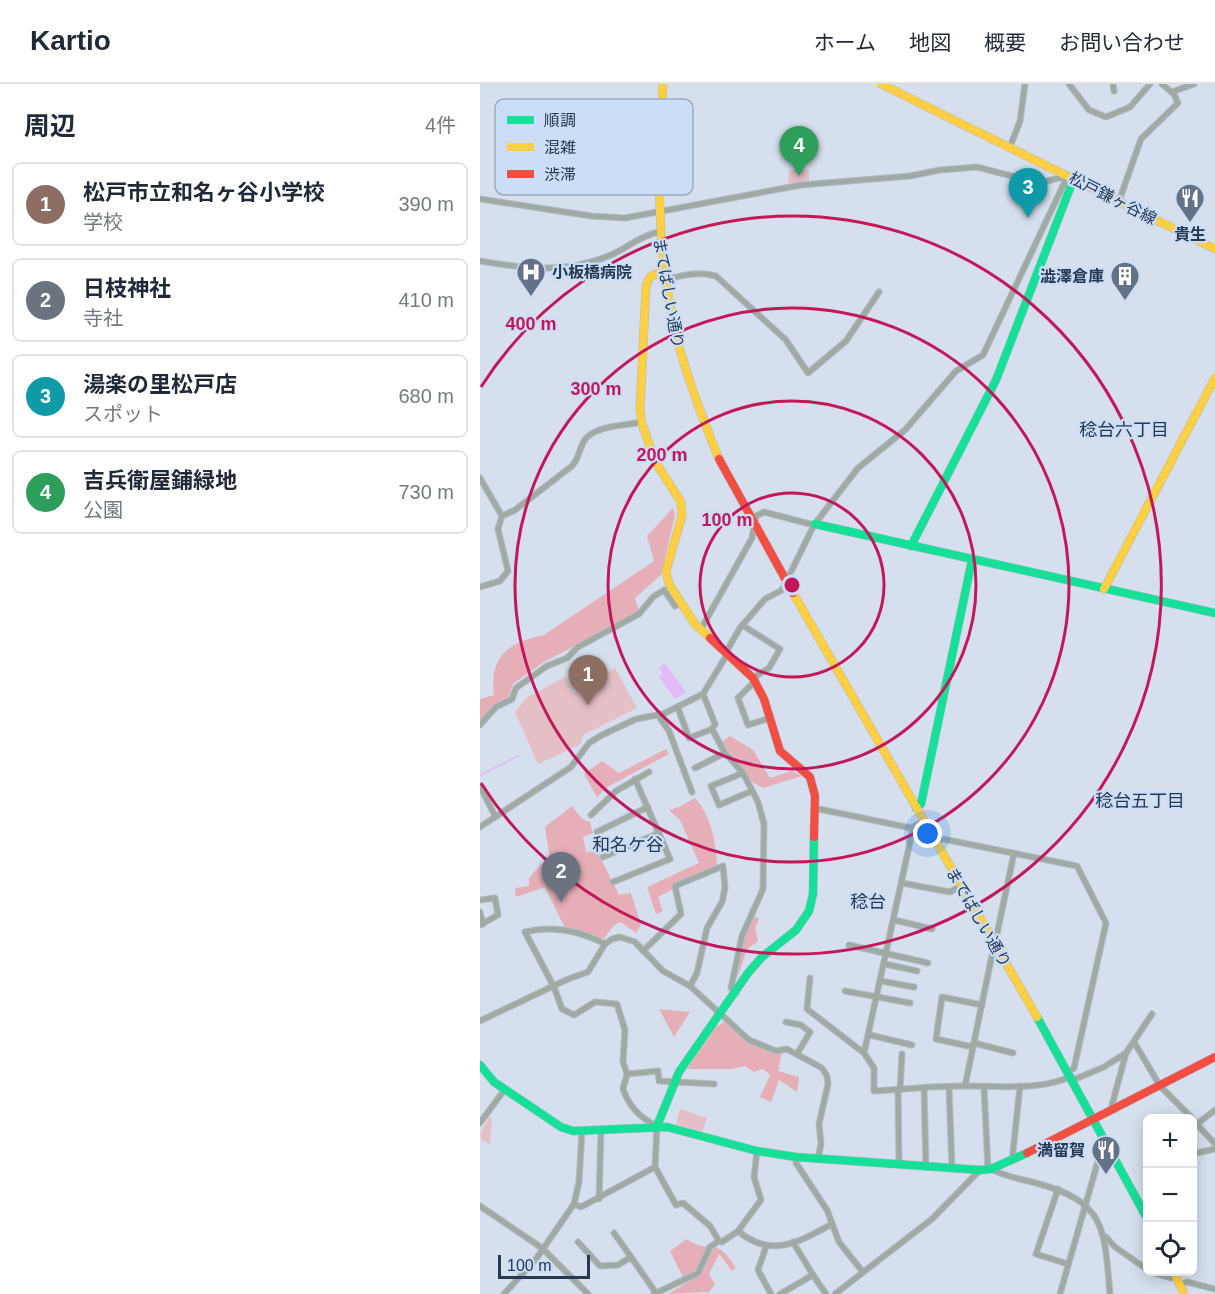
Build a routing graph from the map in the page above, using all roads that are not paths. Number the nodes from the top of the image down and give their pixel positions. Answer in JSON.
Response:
{"nodes":[{"id":1,"x":663,"y":84,"type":"edge"},
{"id":2,"x":881,"y":84,"type":"edge"},
{"id":3,"x":1025,"y":84,"type":"edge"},
{"id":4,"x":1069,"y":84,"type":"edge"},
{"id":5,"x":1113,"y":84,"type":"edge"},
{"id":6,"x":1150,"y":84,"type":"edge"},
{"id":7,"x":1162,"y":84,"type":"edge"},
{"id":8,"x":1194,"y":84,"type":"edge"},
{"id":9,"x":1114,"y":92,"type":"dead end"},
{"id":10,"x":1172,"y":92,"type":"junction"},
{"id":11,"x":662,"y":99,"type":"edge"},
{"id":12,"x":1010,"y":147,"type":"junction"},
{"id":13,"x":1071,"y":177,"type":"junction"},
{"id":14,"x":658,"y":195,"type":"edge"},
{"id":15,"x":480,"y":199,"type":"edge"},
{"id":16,"x":1119,"y":201,"type":"junction"},
{"id":17,"x":658,"y":213,"type":"junction"},
{"id":18,"x":659,"y":232,"type":"junction"},
{"id":19,"x":1215,"y":249,"type":"edge"},
{"id":20,"x":480,"y":261,"type":"edge"},
{"id":21,"x":663,"y":275,"type":"junction"},
{"id":22,"x":879,"y":291,"type":"dead end"},
{"id":23,"x":1215,"y":378,"type":"edge"},
{"id":24,"x":641,"y":422,"type":"junction"},
{"id":25,"x":719,"y":459,"type":"joint"},
{"id":26,"x":480,"y":478,"type":"edge"},
{"id":27,"x":502,"y":516,"type":"junction"},
{"id":28,"x":815,"y":524,"type":"junction"},
{"id":29,"x":911,"y":546,"type":"junction"},
{"id":30,"x":972,"y":560,"type":"junction"},
{"id":31,"x":480,"y":587,"type":"edge"},
{"id":32,"x":1104,"y":590,"type":"junction"},
{"id":33,"x":680,"y":603,"type":"junction"},
{"id":34,"x":1215,"y":614,"type":"edge"},
{"id":35,"x":742,"y":625,"type":"junction"},
{"id":36,"x":701,"y":629,"type":"junction"},
{"id":37,"x":727,"y":652,"type":"junction"},
{"id":38,"x":754,"y":679,"type":"junction"},
{"id":39,"x":704,"y":694,"type":"junction"},
{"id":40,"x":678,"y":708,"type":"junction"},
{"id":41,"x":658,"y":715,"type":"junction"},
{"id":42,"x":770,"y":718,"type":"junction"},
{"id":43,"x":480,"y":725,"type":"edge"},
{"id":44,"x":712,"y":729,"type":"junction"},
{"id":45,"x":724,"y":753,"type":"junction"},
{"id":46,"x":695,"y":768,"type":"dead end"},
{"id":47,"x":649,"y":772,"type":"dead end"},
{"id":48,"x":743,"y":773,"type":"junction"},
{"id":49,"x":635,"y":779,"type":"junction"},
{"id":50,"x":480,"y":786,"type":"edge"},
{"id":51,"x":752,"y":790,"type":"junction"},
{"id":52,"x":692,"y":792,"type":"dead end"},
{"id":53,"x":648,"y":807,"type":"junction"},
{"id":54,"x":814,"y":808,"type":"junction"},
{"id":55,"x":916,"y":808,"type":"junction"},
{"id":56,"x":591,"y":815,"type":"dead end"},
{"id":57,"x":495,"y":816,"type":"junction"},
{"id":58,"x":923,"y":821,"type":"junction"},
{"id":59,"x":480,"y":827,"type":"edge"},
{"id":60,"x":911,"y":828,"type":"junction"},
{"id":61,"x":597,"y":832,"type":"dead end"},
{"id":62,"x":659,"y":833,"type":"junction"},
{"id":63,"x":936,"y":843,"type":"junction"},
{"id":64,"x":1014,"y":853,"type":"junction"},
{"id":65,"x":603,"y":856,"type":"dead end"},
{"id":66,"x":613,"y":882,"type":"dead end"},
{"id":67,"x":902,"y":883,"type":"junction"},
{"id":68,"x":961,"y":886,"type":"junction"},
{"id":69,"x":480,"y":900,"type":"edge"},
{"id":70,"x":480,"y":912,"type":"edge"},
{"id":71,"x":894,"y":920,"type":"junction"},
{"id":72,"x":481,"y":924,"type":"edge"},
{"id":73,"x":932,"y":929,"type":"dead end"},
{"id":74,"x":991,"y":938,"type":"junction"},
{"id":75,"x":605,"y":944,"type":"junction"},
{"id":76,"x":849,"y":945,"type":"dead end"},
{"id":77,"x":998,"y":949,"type":"junction"},
{"id":78,"x":643,"y":951,"type":"junction"},
{"id":79,"x":887,"y":954,"type":"junction"},
{"id":80,"x":928,"y":963,"type":"dead end"},
{"id":81,"x":885,"y":964,"type":"junction"},
{"id":82,"x":917,"y":971,"type":"dead end"},
{"id":83,"x":810,"y":978,"type":"dead end"},
{"id":84,"x":881,"y":981,"type":"junction"},
{"id":85,"x":690,"y":986,"type":"junction"},
{"id":86,"x":554,"y":987,"type":"junction"},
{"id":87,"x":914,"y":987,"type":"dead end"},
{"id":88,"x":845,"y":991,"type":"dead end"},
{"id":89,"x":735,"y":993,"type":"junction"},
{"id":90,"x":878,"y":998,"type":"junction"},
{"id":91,"x":910,"y":1003,"type":"dead end"},
{"id":92,"x":982,"y":1005,"type":"junction"},
{"id":93,"x":1152,"y":1014,"type":"dead end"},
{"id":94,"x":721,"y":1015,"type":"junction"},
{"id":95,"x":480,"y":1021,"type":"edge"},
{"id":96,"x":786,"y":1022,"type":"dead end"},
{"id":97,"x":870,"y":1035,"type":"junction"},
{"id":98,"x":1134,"y":1042,"type":"junction"},
{"id":99,"x":912,"y":1045,"type":"dead end"},
{"id":100,"x":974,"y":1045,"type":"junction"},
{"id":101,"x":864,"y":1053,"type":"junction"},
{"id":102,"x":1013,"y":1053,"type":"dead end"},
{"id":103,"x":1126,"y":1053,"type":"junction"},
{"id":104,"x":797,"y":1054,"type":"junction"},
{"id":105,"x":902,"y":1054,"type":"dead end"},
{"id":106,"x":1214,"y":1059,"type":"edge"},
{"id":107,"x":480,"y":1065,"type":"edge"},
{"id":108,"x":627,"y":1074,"type":"junction"},
{"id":109,"x":1071,"y":1076,"type":"junction"},
{"id":110,"x":674,"y":1083,"type":"junction"},
{"id":111,"x":714,"y":1084,"type":"dead end"},
{"id":112,"x":965,"y":1086,"type":"junction"},
{"id":113,"x":1020,"y":1086,"type":"junction"},
{"id":114,"x":1160,"y":1086,"type":"junction"},
{"id":115,"x":949,"y":1087,"type":"junction"},
{"id":116,"x":984,"y":1087,"type":"junction"},
{"id":117,"x":924,"y":1088,"type":"junction"},
{"id":118,"x":505,"y":1089,"type":"junction"},
{"id":119,"x":899,"y":1090,"type":"junction"},
{"id":120,"x":1114,"y":1110,"type":"junction"},
{"id":121,"x":1215,"y":1110,"type":"edge"},
{"id":122,"x":1187,"y":1114,"type":"edge"},
{"id":123,"x":1197,"y":1119,"type":"edge"},
{"id":124,"x":1095,"y":1120,"type":"junction"},
{"id":125,"x":480,"y":1123,"type":"edge"},
{"id":126,"x":1197,"y":1124,"type":"edge"},
{"id":127,"x":657,"y":1126,"type":"junction"},
{"id":128,"x":582,"y":1131,"type":"junction"},
{"id":129,"x":601,"y":1131,"type":"junction"},
{"id":130,"x":1107,"y":1143,"type":"junction"},
{"id":131,"x":1215,"y":1144,"type":"edge"},
{"id":132,"x":1215,"y":1149,"type":"edge"},
{"id":133,"x":757,"y":1151,"type":"junction"},
{"id":134,"x":1197,"y":1153,"type":"edge"},
{"id":135,"x":796,"y":1157,"type":"junction"},
{"id":136,"x":818,"y":1159,"type":"junction"},
{"id":137,"x":1012,"y":1161,"type":"junction"},
{"id":138,"x":899,"y":1165,"type":"junction"},
{"id":139,"x":655,"y":1167,"type":"junction"},
{"id":140,"x":926,"y":1167,"type":"junction"},
{"id":141,"x":952,"y":1169,"type":"junction"},
{"id":142,"x":986,"y":1170,"type":"junction"},
{"id":143,"x":1058,"y":1189,"type":"junction"},
{"id":144,"x":599,"y":1199,"type":"junction"},
{"id":145,"x":574,"y":1204,"type":"junction"},
{"id":146,"x":1086,"y":1205,"type":"junction"},
{"id":147,"x":480,"y":1206,"type":"edge"},
{"id":148,"x":1143,"y":1211,"type":"edge"},
{"id":149,"x":832,"y":1224,"type":"junction"},
{"id":150,"x":738,"y":1231,"type":"junction"},
{"id":151,"x":614,"y":1233,"type":"dead end"},
{"id":152,"x":1105,"y":1235,"type":"junction"},
{"id":153,"x":719,"y":1241,"type":"junction"},
{"id":154,"x":578,"y":1242,"type":"dead end"},
{"id":155,"x":794,"y":1242,"type":"junction"},
{"id":156,"x":766,"y":1247,"type":"junction"},
{"id":157,"x":542,"y":1248,"type":"junction"},
{"id":158,"x":631,"y":1257,"type":"junction"},
{"id":159,"x":1068,"y":1264,"type":"junction"},
{"id":160,"x":1143,"y":1267,"type":"edge"},
{"id":161,"x":862,"y":1271,"type":"junction"},
{"id":162,"x":813,"y":1275,"type":"junction"},
{"id":163,"x":1162,"y":1276,"type":"edge"},
{"id":164,"x":1177,"y":1277,"type":"edge"},
{"id":165,"x":1215,"y":1289,"type":"edge"},
{"id":166,"x":504,"y":1294,"type":"edge"},
{"id":167,"x":588,"y":1294,"type":"edge"},
{"id":168,"x":655,"y":1294,"type":"edge"},
{"id":169,"x":771,"y":1294,"type":"edge"},
{"id":170,"x":780,"y":1294,"type":"edge"},
{"id":171,"x":825,"y":1294,"type":"edge"},
{"id":172,"x":835,"y":1294,"type":"edge"},
{"id":173,"x":1060,"y":1294,"type":"edge"},
{"id":174,"x":1110,"y":1294,"type":"edge"},
{"id":175,"x":1184,"y":1294,"type":"edge"}],
"edges":[{"from":1,"to":11,"type":"street","name":"まてばしい通り"},
{"from":2,"to":12,"type":"street","name":"松戸鎌ヶ谷線"},
{"from":3,"to":12,"type":"street"},
{"from":4,"to":6,"type":"street"},
{"from":5,"to":9,"type":"street"},
{"from":7,"to":10,"type":"street"},
{"from":8,"to":10,"type":"street"},
{"from":10,"to":16,"type":"street"},
{"from":12,"to":13,"type":"street","name":"松戸鎌ヶ谷線"},
{"from":13,"to":16,"type":"street","name":"松戸鎌ヶ谷線"},
{"from":13,"to":17,"type":"street"},
{"from":13,"to":28,"type":"street"},
{"from":13,"to":29,"type":"street"},
{"from":14,"to":17,"type":"street","name":"まてばしい通り"},
{"from":15,"to":17,"type":"street"},
{"from":16,"to":19,"type":"street","name":"松戸鎌ヶ谷線"},
{"from":17,"to":18,"type":"street","name":"まてばしい通り"},
{"from":18,"to":20,"type":"street"},
{"from":18,"to":21,"type":"street","name":"まてばしい通り"},
{"from":21,"to":22,"type":"street"},
{"from":21,"to":24,"type":"street"},
{"from":21,"to":25,"type":"street","name":"まてばしい通り"},
{"from":23,"to":32,"type":"street"},
{"from":24,"to":27,"type":"street"},
{"from":24,"to":33,"type":"street"},
{"from":25,"to":55,"type":"street","name":"までばしい通り","bridge":true},
{"from":26,"to":27,"type":"street"},
{"from":27,"to":31,"type":"street"},
{"from":28,"to":29,"type":"street"},
{"from":28,"to":35,"type":"street"},
{"from":28,"to":36,"type":"street"},
{"from":29,"to":30,"type":"street"},
{"from":30,"to":32,"type":"street"},
{"from":30,"to":55,"type":"street"},
{"from":32,"to":34,"type":"street"},
{"from":33,"to":36,"type":"street"},
{"from":33,"to":43,"type":"street"},
{"from":35,"to":37,"type":"street"},
{"from":35,"to":38,"type":"street"},
{"from":36,"to":37,"type":"street"},
{"from":37,"to":38,"type":"street"},
{"from":37,"to":39,"type":"street"},
{"from":38,"to":42,"type":"street"},
{"from":38,"to":42,"type":"street"},
{"from":39,"to":40,"type":"street"},
{"from":39,"to":44,"type":"street"},
{"from":40,"to":41,"type":"street"},
{"from":40,"to":44,"type":"street"},
{"from":41,"to":52,"type":"street"},
{"from":41,"to":57,"type":"street"},
{"from":42,"to":54,"type":"street"},
{"from":44,"to":45,"type":"street"},
{"from":45,"to":46,"type":"street"},
{"from":45,"to":48,"type":"street"},
{"from":47,"to":49,"type":"street"},
{"from":48,"to":51,"type":"street"},
{"from":48,"to":51,"type":"street"},
{"from":49,"to":53,"type":"street"},
{"from":49,"to":56,"type":"street"},
{"from":50,"to":57,"type":"street"},
{"from":51,"to":89,"type":"street"},
{"from":53,"to":61,"type":"street"},
{"from":53,"to":62,"type":"street"},
{"from":54,"to":60,"type":"street"},
{"from":54,"to":89,"type":"street"},
{"from":55,"to":58,"type":"street","name":"までばしい通り"},
{"from":57,"to":59,"type":"street"},
{"from":58,"to":60,"type":"street"},
{"from":58,"to":63,"type":"street","name":"までばしい通り"},
{"from":60,"to":67,"type":"street"},
{"from":62,"to":65,"type":"street"},
{"from":62,"to":66,"type":"street"},
{"from":63,"to":64,"type":"street"},
{"from":63,"to":68,"type":"street","name":"までばしい通り"},
{"from":64,"to":74,"type":"street"},
{"from":64,"to":109,"type":"street"},
{"from":67,"to":68,"type":"street"},
{"from":67,"to":71,"type":"street"},
{"from":68,"to":74,"type":"street","name":"までばしい通り"},
{"from":69,"to":72,"type":"street"},
{"from":70,"to":72,"type":"street"},
{"from":71,"to":73,"type":"street"},
{"from":71,"to":79,"type":"street"},
{"from":74,"to":77,"type":"street","name":"までばしい通り"},
{"from":75,"to":78,"type":"street"},
{"from":75,"to":86,"type":"street"},
{"from":75,"to":86,"type":"street"},
{"from":76,"to":79,"type":"street"},
{"from":77,"to":92,"type":"street"},
{"from":77,"to":109,"type":"street","name":"までばしい通り"},
{"from":78,"to":85,"type":"street"},
{"from":78,"to":85,"type":"street"},
{"from":79,"to":80,"type":"street"},
{"from":79,"to":81,"type":"street"},
{"from":81,"to":82,"type":"street"},
{"from":81,"to":84,"type":"street"},
{"from":83,"to":101,"type":"street"},
{"from":84,"to":87,"type":"street"},
{"from":84,"to":90,"type":"street"},
{"from":85,"to":94,"type":"street"},
{"from":86,"to":95,"type":"street"},
{"from":86,"to":108,"type":"street"},
{"from":88,"to":90,"type":"street"},
{"from":89,"to":94,"type":"street"},
{"from":90,"to":91,"type":"street"},
{"from":90,"to":97,"type":"street"},
{"from":92,"to":100,"type":"street"},
{"from":92,"to":100,"type":"street"},
{"from":93,"to":98,"type":"street"},
{"from":94,"to":104,"type":"street"},
{"from":94,"to":110,"type":"street"},
{"from":96,"to":104,"type":"street"},
{"from":97,"to":99,"type":"street"},
{"from":97,"to":101,"type":"street"},
{"from":98,"to":103,"type":"street"},
{"from":98,"to":114,"type":"street"},
{"from":100,"to":102,"type":"street"},
{"from":100,"to":112,"type":"street"},
{"from":101,"to":119,"type":"street"},
{"from":103,"to":109,"type":"street"},
{"from":103,"to":120,"type":"street"},
{"from":104,"to":136,"type":"street"},
{"from":105,"to":119,"type":"street"},
{"from":106,"to":114,"type":"street"},
{"from":107,"to":118,"type":"street"},
{"from":108,"to":110,"type":"street"},
{"from":108,"to":127,"type":"street"},
{"from":109,"to":113,"type":"street"},
{"from":109,"to":124,"type":"street","name":"までばしい通り"},
{"from":110,"to":111,"type":"street"},
{"from":110,"to":127,"type":"street"},
{"from":112,"to":115,"type":"street"},
{"from":112,"to":116,"type":"street"},
{"from":113,"to":116,"type":"street"},
{"from":113,"to":137,"type":"street"},
{"from":114,"to":120,"type":"street"},
{"from":114,"to":122,"type":"street"},
{"from":115,"to":117,"type":"street"},
{"from":115,"to":141,"type":"street"},
{"from":116,"to":142,"type":"street"},
{"from":117,"to":119,"type":"street"},
{"from":117,"to":140,"type":"street"},
{"from":118,"to":125,"type":"street"},
{"from":118,"to":128,"type":"street"},
{"from":119,"to":138,"type":"street"},
{"from":120,"to":124,"type":"street"},
{"from":121,"to":123,"type":"street"},
{"from":124,"to":130,"type":"street","name":"までばしい通り"},
{"from":124,"to":137,"type":"street"},
{"from":126,"to":131,"type":"street"},
{"from":127,"to":129,"type":"street"},
{"from":127,"to":133,"type":"street"},
{"from":127,"to":139,"type":"street"},
{"from":128,"to":129,"type":"street"},
{"from":128,"to":145,"type":"street"},
{"from":129,"to":144,"type":"street"},
{"from":130,"to":146,"type":"street"},
{"from":130,"to":148,"type":"street","name":"までばしい通り"},
{"from":132,"to":134,"type":"street"},
{"from":133,"to":135,"type":"street"},
{"from":133,"to":150,"type":"street"},
{"from":135,"to":136,"type":"street"},
{"from":135,"to":149,"type":"street"},
{"from":136,"to":138,"type":"street"},
{"from":137,"to":142,"type":"street"},
{"from":138,"to":140,"type":"street"},
{"from":139,"to":144,"type":"street"},
{"from":139,"to":153,"type":"street"},
{"from":140,"to":141,"type":"street"},
{"from":141,"to":142,"type":"street"},
{"from":142,"to":143,"type":"street"},
{"from":142,"to":161,"type":"street"},
{"from":143,"to":146,"type":"street"},
{"from":143,"to":159,"type":"street"},
{"from":144,"to":145,"type":"street"},
{"from":145,"to":157,"type":"street"},
{"from":146,"to":152,"type":"street"},
{"from":146,"to":159,"type":"street"},
{"from":147,"to":157,"type":"street"},
{"from":149,"to":155,"type":"street"},
{"from":149,"to":161,"type":"street"},
{"from":150,"to":153,"type":"street"},
{"from":150,"to":156,"type":"street"},
{"from":151,"to":158,"type":"street"},
{"from":152,"to":160,"type":"street"},
{"from":152,"to":174,"type":"street"},
{"from":153,"to":168,"type":"street"},
{"from":154,"to":158,"type":"street"},
{"from":155,"to":156,"type":"street"},
{"from":155,"to":162,"type":"street"},
{"from":156,"to":169,"type":"street"},
{"from":157,"to":166,"type":"street"},
{"from":157,"to":167,"type":"street"},
{"from":158,"to":168,"type":"street"},
{"from":159,"to":173,"type":"street"},
{"from":161,"to":172,"type":"street"},
{"from":162,"to":170,"type":"street"},
{"from":162,"to":171,"type":"street"},
{"from":163,"to":164,"type":"street"},
{"from":164,"to":165,"type":"street"},
{"from":164,"to":175,"type":"street"}]}
